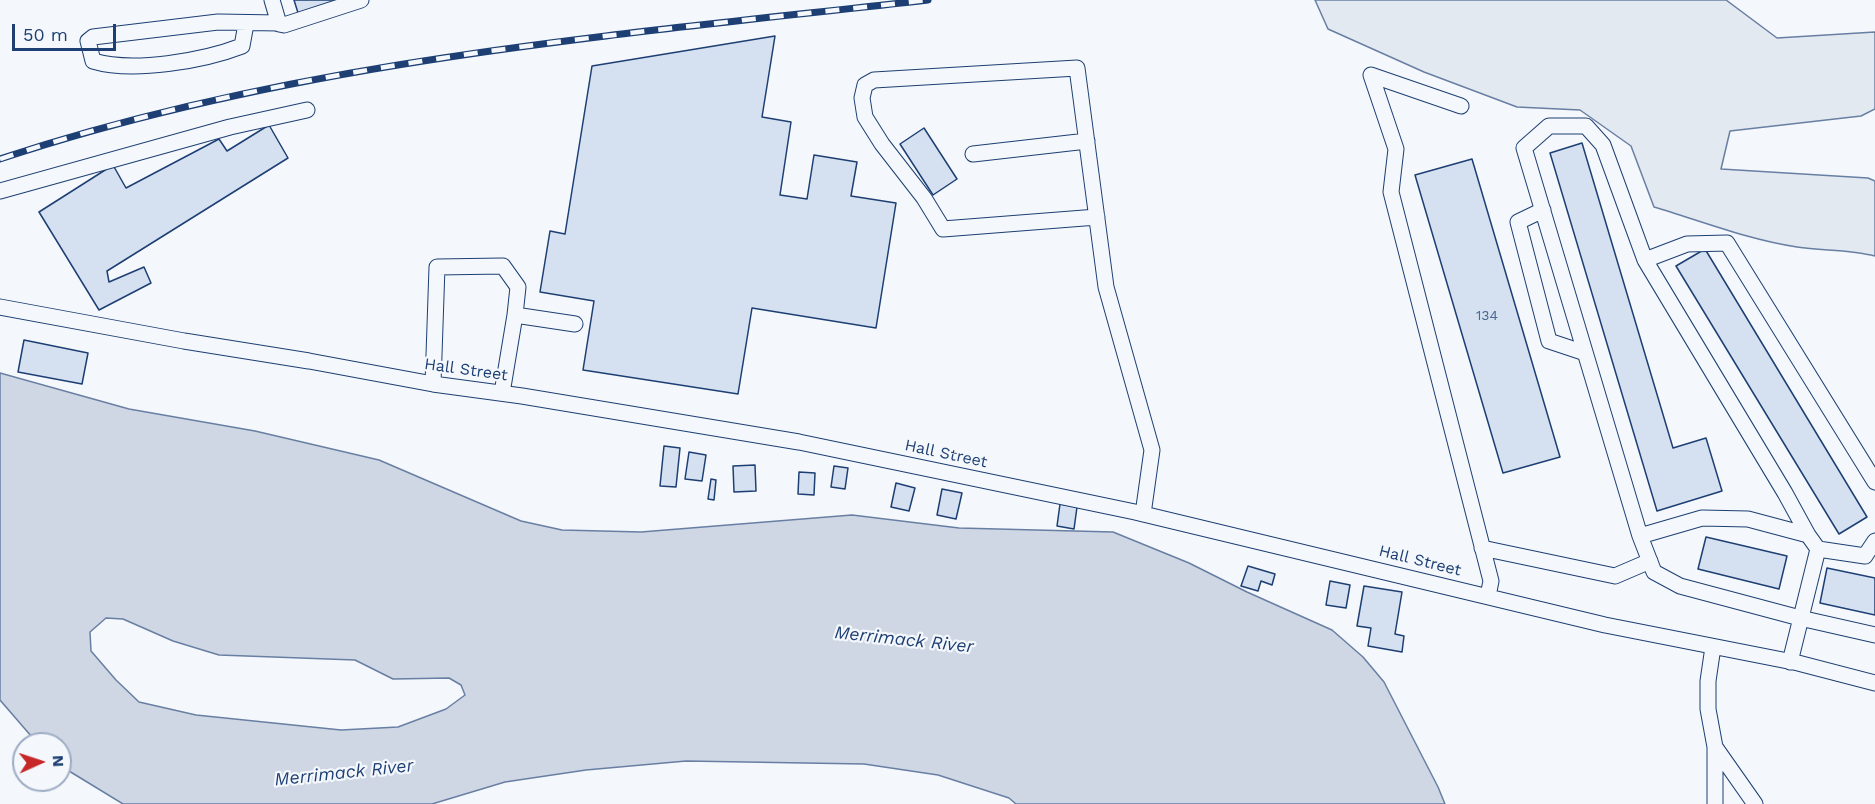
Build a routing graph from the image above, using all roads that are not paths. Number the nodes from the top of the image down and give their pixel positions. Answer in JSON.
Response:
{"nodes":[{"id":1,"x":272,"y":0,"type":"edge"},
{"id":2,"x":361,"y":0,"type":"edge"},
{"id":3,"x":279,"y":23,"type":"junction"},
{"id":4,"x":246,"y":24,"type":"junction"},
{"id":5,"x":1461,"y":106,"type":"dead end"},
{"id":6,"x":307,"y":110,"type":"dead end"},
{"id":7,"x":1086,"y":141,"type":"junction"},
{"id":8,"x":974,"y":154,"type":"dead end"},
{"id":9,"x":0,"y":191,"type":"edge"},
{"id":10,"x":1543,"y":210,"type":"junction"},
{"id":11,"x":1097,"y":217,"type":"junction"},
{"id":12,"x":1645,"y":260,"type":"junction"},
{"id":13,"x":0,"y":307,"type":"edge"},
{"id":14,"x":514,"y":315,"type":"junction"},
{"id":15,"x":575,"y":324,"type":"dead end"},
{"id":16,"x":1585,"y":353,"type":"junction"},
{"id":17,"x":433,"y":384,"type":"junction"},
{"id":18,"x":502,"y":393,"type":"junction"},
{"id":19,"x":1875,"y":482,"type":"edge"},
{"id":20,"x":1143,"y":514,"type":"junction"},
{"id":21,"x":1808,"y":535,"type":"junction"},
{"id":22,"x":1640,"y":536,"type":"junction"},
{"id":23,"x":1875,"y":540,"type":"edge"},
{"id":24,"x":1482,"y":548,"type":"junction"},
{"id":25,"x":1818,"y":549,"type":"junction"},
{"id":26,"x":1870,"y":557,"type":"edge"},
{"id":27,"x":1650,"y":561,"type":"junction"},
{"id":28,"x":1488,"y":596,"type":"junction"},
{"id":29,"x":1800,"y":618,"type":"junction"},
{"id":30,"x":1875,"y":635,"type":"edge"},
{"id":31,"x":1713,"y":647,"type":"junction"},
{"id":32,"x":1790,"y":662,"type":"junction"},
{"id":33,"x":1875,"y":682,"type":"edge"},
{"id":34,"x":1715,"y":747,"type":"junction"},
{"id":35,"x":1715,"y":804,"type":"edge"},
{"id":36,"x":1755,"y":804,"type":"edge"}],
"edges":[{"from":1,"to":3,"type":"street"},
{"from":2,"to":3,"type":"street"},
{"from":3,"to":4,"type":"street"},
{"from":4,"to":4,"type":"street"},
{"from":5,"to":24,"type":"street"},
{"from":6,"to":9,"type":"street"},
{"from":7,"to":8,"type":"street"},
{"from":7,"to":11,"type":"street"},
{"from":7,"to":11,"type":"street"},
{"from":10,"to":12,"type":"street"},
{"from":10,"to":16,"type":"street"},
{"from":10,"to":16,"type":"street"},
{"from":11,"to":20,"type":"street"},
{"from":12,"to":19,"type":"street"},
{"from":12,"to":21,"type":"street"},
{"from":13,"to":17,"type":"street","name":"Hall Street"},
{"from":14,"to":15,"type":"street"},
{"from":14,"to":17,"type":"street"},
{"from":14,"to":18,"type":"street"},
{"from":16,"to":22,"type":"street"},
{"from":17,"to":18,"type":"street","name":"Hall Street"},
{"from":18,"to":20,"type":"street","name":"Hall Street"},
{"from":20,"to":28,"type":"street","name":"Hall Street"},
{"from":21,"to":22,"type":"street"},
{"from":21,"to":25,"type":"street"},
{"from":22,"to":27,"type":"street"},
{"from":23,"to":26,"type":"street"},
{"from":24,"to":27,"type":"street"},
{"from":24,"to":28,"type":"street"},
{"from":25,"to":26,"type":"street"},
{"from":25,"to":29,"type":"street"},
{"from":27,"to":29,"type":"street"},
{"from":28,"to":31,"type":"street","name":"Hall Street"},
{"from":29,"to":30,"type":"street"},
{"from":29,"to":32,"type":"street"},
{"from":31,"to":32,"type":"street","name":"Hall Street"},
{"from":31,"to":34,"type":"street"},
{"from":32,"to":33,"type":"street","name":"Hall Street"},
{"from":34,"to":35,"type":"street"},
{"from":34,"to":36,"type":"street"}]}
